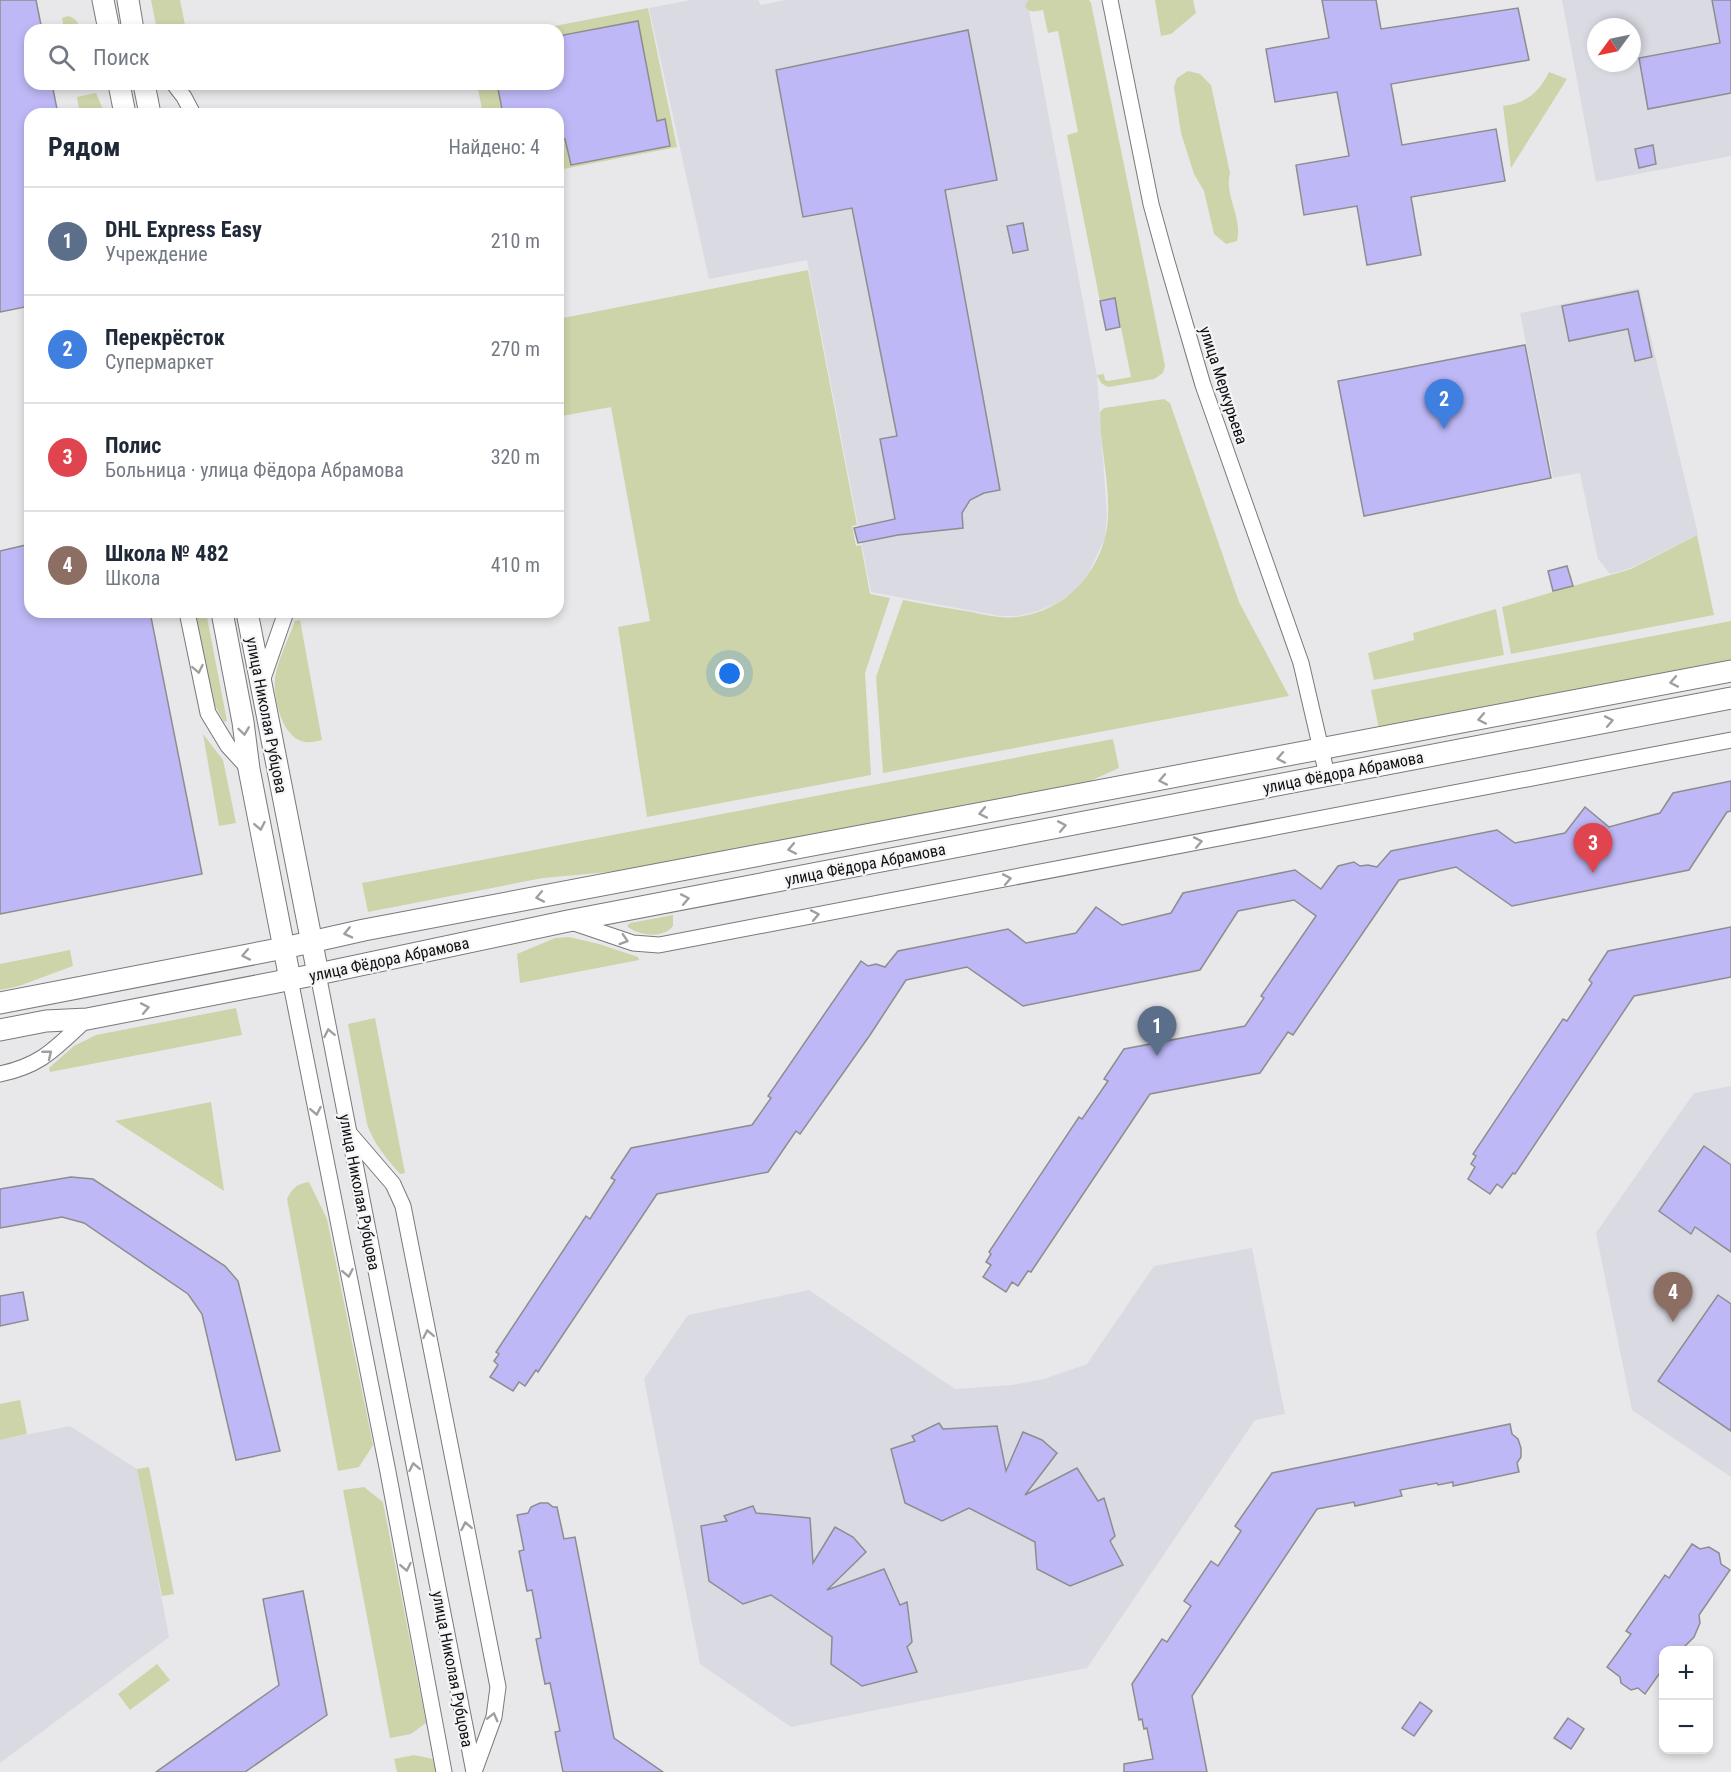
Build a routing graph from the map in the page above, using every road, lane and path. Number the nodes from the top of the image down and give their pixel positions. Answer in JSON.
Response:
{"nodes":[{"id":1,"x":103,"y":0,"type":"edge"},
{"id":2,"x":128,"y":0,"type":"edge"},
{"id":3,"x":1110,"y":0,"type":"edge"},
{"id":4,"x":108,"y":24,"type":"edge"},
{"id":5,"x":133,"y":24,"type":"edge"},
{"id":6,"x":120,"y":90,"type":"edge"},
{"id":7,"x":145,"y":90,"type":"edge"},
{"id":8,"x":179,"y":90,"type":"edge"},
{"id":9,"x":124,"y":108,"type":"edge"},
{"id":10,"x":149,"y":108,"type":"edge"},
{"id":11,"x":190,"y":108,"type":"edge"},
{"id":12,"x":188,"y":618,"type":"edge"},
{"id":13,"x":223,"y":618,"type":"edge"},
{"id":14,"x":248,"y":618,"type":"edge"},
{"id":15,"x":284,"y":618,"type":"edge"},
{"id":16,"x":1731,"y":671,"type":"edge"},
{"id":17,"x":261,"y":684,"type":"junction"},
{"id":18,"x":1731,"y":698,"type":"edge"},
{"id":19,"x":1731,"y":740,"type":"edge"},
{"id":20,"x":1322,"y":750,"type":"junction"},
{"id":21,"x":249,"y":769,"type":"junction"},
{"id":22,"x":1327,"y":775,"type":"junction"},
{"id":23,"x":568,"y":921,"type":"junction"},
{"id":24,"x":311,"y":942,"type":"junction"},
{"id":25,"x":284,"y":948,"type":"junction"},
{"id":26,"x":318,"y":974,"type":"junction"},
{"id":27,"x":290,"y":980,"type":"junction"},
{"id":28,"x":0,"y":1003,"type":"edge"},
{"id":29,"x":87,"y":1019,"type":"junction"},
{"id":30,"x":0,"y":1030,"type":"edge"},
{"id":31,"x":0,"y":1074,"type":"edge"},
{"id":32,"x":348,"y":1132,"type":"junction"},
{"id":33,"x":444,"y":1772,"type":"edge"},
{"id":34,"x":474,"y":1772,"type":"edge"}],
"edges":[{"from":1,"to":4,"type":"street"},
{"from":2,"to":5,"type":"street"},
{"from":3,"to":20,"type":"street","name":"улица Меркурьева"},
{"from":6,"to":9,"type":"street"},
{"from":7,"to":10,"type":"street"},
{"from":8,"to":11,"type":"street"},
{"from":12,"to":21,"type":"street","one_way":true},
{"from":13,"to":21,"type":"street","name":"улица Николая Рубцова","one_way":true},
{"from":14,"to":17,"type":"street","name":"улица Николая Рубцова"},
{"from":15,"to":17,"type":"street"},
{"from":16,"to":20,"type":"street","name":"улица Фёдора Абрамова","one_way":true},
{"from":17,"to":24,"type":"street","name":"улица Николая Рубцова"},
{"from":22,"to":18,"type":"street","name":"улица Фёдора Абрамова","one_way":true},
{"from":23,"to":19,"type":"street","one_way":true},
{"from":20,"to":22,"type":"street","name":"улица Меркурьева"},
{"from":20,"to":24,"type":"street","name":"улица Фёдора Абрамова","one_way":true},
{"from":21,"to":25,"type":"street","name":"улица Николая Рубцова","one_way":true},
{"from":23,"to":22,"type":"street","name":"улица Фёдора Абрамова","one_way":true},
{"from":23,"to":26,"type":"street","name":"улица Фёдора Абрамова"},
{"from":24,"to":25,"type":"street","name":"улица Фёдора Абрамова"},
{"from":24,"to":26,"type":"street","name":"улица Николая Рубцова"},
{"from":25,"to":27,"type":"street","name":"улица Николая Рубцова"},
{"from":25,"to":28,"type":"street","name":"улица Фёдора Абрамова","one_way":true},
{"from":26,"to":27,"type":"street","name":"улица Фёдора Абрамова"},
{"from":32,"to":26,"type":"street","name":"улица Николая Рубцова","one_way":true},
{"from":29,"to":27,"type":"street","name":"улица Фёдора Абрамова","one_way":true},
{"from":27,"to":33,"type":"street","name":"улица Николая Рубцова","one_way":true},
{"from":29,"to":30,"type":"street","name":"улица Фёдора Абрамова"},
{"from":31,"to":29,"type":"street","one_way":true},
{"from":34,"to":32,"type":"street","name":"улица Николая Рубцова","one_way":true},
{"from":34,"to":32,"type":"street","one_way":true}]}
